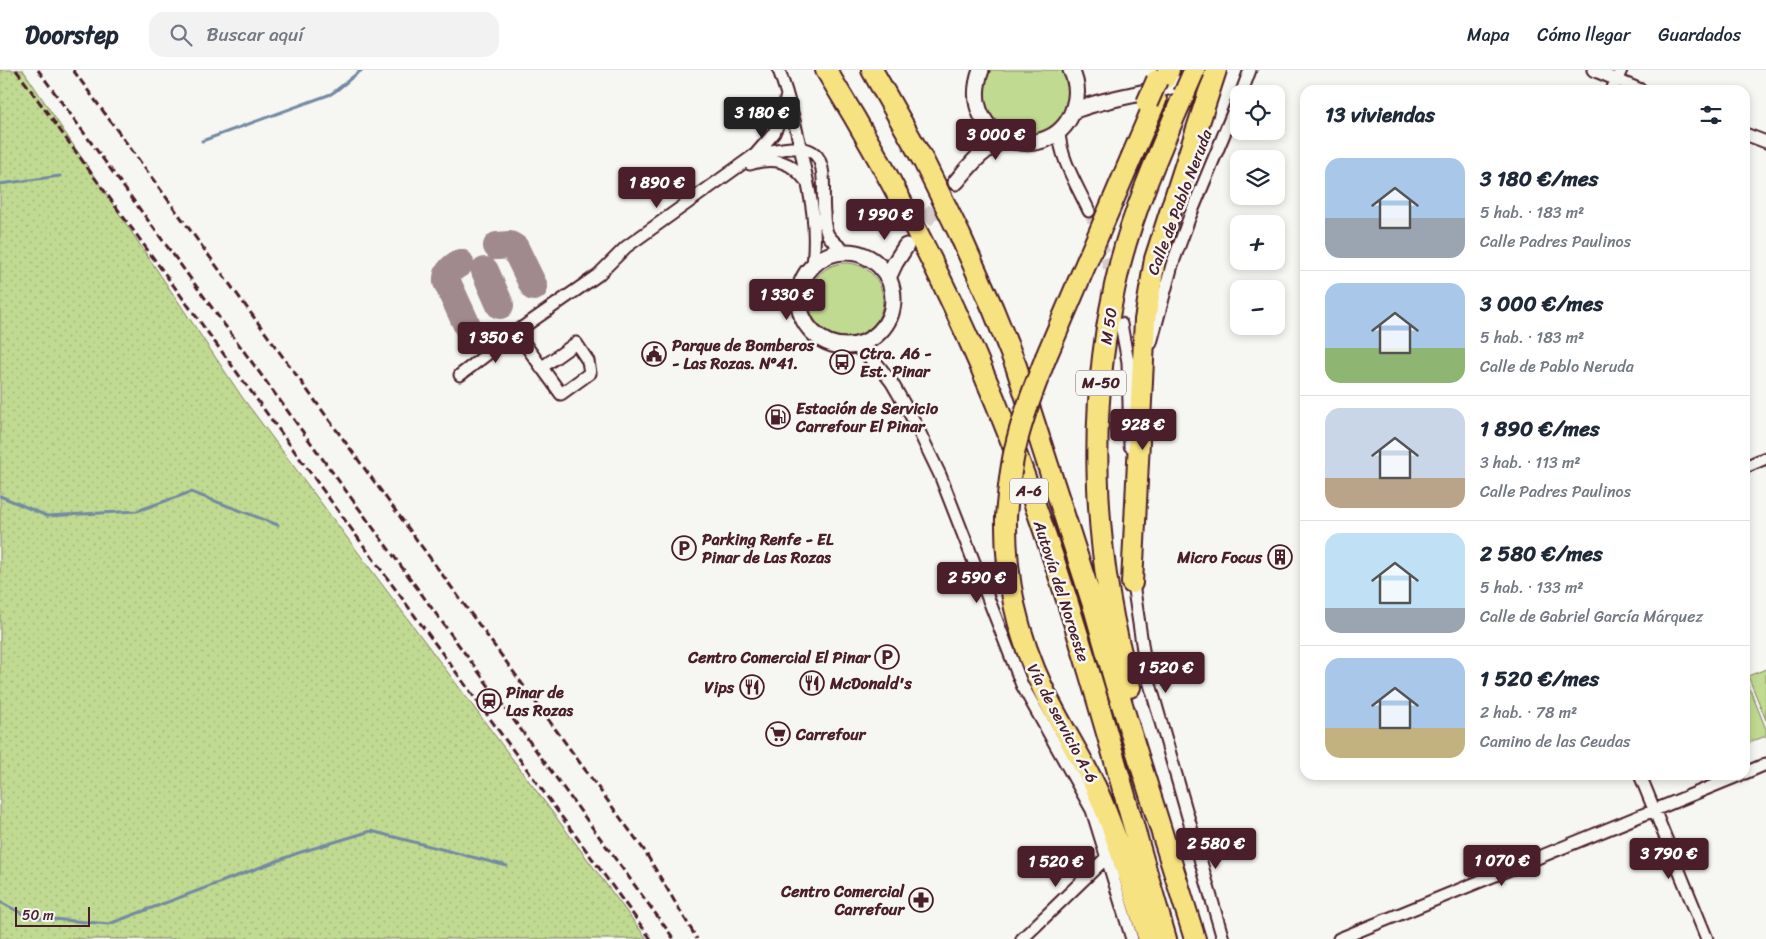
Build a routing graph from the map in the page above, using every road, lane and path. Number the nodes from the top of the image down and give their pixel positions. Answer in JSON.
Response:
{"nodes":[{"id":1,"x":779,"y":70,"type":"edge"},
{"id":2,"x":826,"y":70,"type":"edge"},
{"id":3,"x":872,"y":70,"type":"edge"},
{"id":4,"x":981,"y":70,"type":"edge"},
{"id":5,"x":1071,"y":70,"type":"edge"},
{"id":6,"x":1194,"y":70,"type":"edge"},
{"id":7,"x":1250,"y":70,"type":"edge"},
{"id":8,"x":1593,"y":70,"type":"edge"},
{"id":9,"x":1163,"y":75,"type":"edge"},
{"id":10,"x":1213,"y":75,"type":"edge"},
{"id":11,"x":1617,"y":80,"type":"edge"},
{"id":12,"x":1244,"y":85,"type":"edge"},
{"id":13,"x":1629,"y":85,"type":"edge"},
{"id":14,"x":788,"y":94,"type":"junction"},
{"id":15,"x":1073,"y":111,"type":"junction"},
{"id":16,"x":1230,"y":120,"type":"edge"},
{"id":17,"x":986,"y":123,"type":"junction"},
{"id":18,"x":1059,"y":131,"type":"junction"},
{"id":19,"x":1750,"y":136,"type":"edge"},
{"id":20,"x":1006,"y":139,"type":"junction"},
{"id":21,"x":1766,"y":142,"type":"edge"},
{"id":22,"x":801,"y":148,"type":"junction"},
{"id":23,"x":753,"y":156,"type":"junction"},
{"id":24,"x":972,"y":162,"type":"junction"},
{"id":25,"x":737,"y":169,"type":"junction"},
{"id":26,"x":956,"y":182,"type":"tunnel mouth"},
{"id":27,"x":808,"y":184,"type":"junction"},
{"id":28,"x":1089,"y":211,"type":"tunnel mouth"},
{"id":29,"x":845,"y":252,"type":"junction"},
{"id":30,"x":874,"y":261,"type":"junction"},
{"id":31,"x":813,"y":264,"type":"junction"},
{"id":32,"x":888,"y":278,"type":"junction"},
{"id":33,"x":1121,"y":324,"type":"dead end"},
{"id":34,"x":516,"y":332,"type":"junction"},
{"id":35,"x":855,"y":346,"type":"junction"},
{"id":36,"x":541,"y":368,"type":"junction"},
{"id":37,"x":460,"y":375,"type":"dead end"},
{"id":38,"x":1141,"y":379,"type":"junction"},
{"id":39,"x":1766,"y":458,"type":"edge"},
{"id":40,"x":1750,"y":464,"type":"edge"},
{"id":41,"x":1132,"y":583,"type":"junction"},
{"id":42,"x":1766,"y":764,"type":"edge"},
{"id":43,"x":1750,"y":771,"type":"edge"},
{"id":44,"x":1642,"y":780,"type":"edge"},
{"id":45,"x":1728,"y":780,"type":"edge"},
{"id":46,"x":1185,"y":808,"type":"junction"},
{"id":47,"x":1655,"y":811,"type":"junction"},
{"id":48,"x":1107,"y":857,"type":"junction"},
{"id":49,"x":1022,"y":939,"type":"edge"},
{"id":50,"x":1132,"y":939,"type":"edge"},
{"id":51,"x":1149,"y":939,"type":"edge"},
{"id":52,"x":1166,"y":939,"type":"edge"},
{"id":53,"x":1196,"y":939,"type":"edge"},
{"id":54,"x":1223,"y":939,"type":"edge"},
{"id":55,"x":1229,"y":939,"type":"edge"},
{"id":56,"x":1339,"y":939,"type":"edge"},
{"id":57,"x":1707,"y":939,"type":"edge"}],
"edges":[{"from":1,"to":14,"type":"street"},
{"from":2,"to":52,"type":"highway","name":"Autovía del Noroeste","number":"A-6"},
{"from":3,"to":53,"type":"highway","name":"Autovía del Noroeste","number":"A-6"},
{"from":4,"to":17,"type":"street"},
{"from":5,"to":15,"type":"street"},
{"from":6,"to":53,"type":"highway","name":"M 50","number":"M-50","bridge":true},
{"from":7,"to":12,"type":"street"},
{"from":8,"to":11,"type":"street"},
{"from":9,"to":51,"type":"highway","bridge":true},
{"from":10,"to":15,"type":"street"},
{"from":10,"to":38,"type":"highway"},
{"from":11,"to":13,"type":"street"},
{"from":14,"to":22,"type":"street"},
{"from":14,"to":23,"type":"street"},
{"from":15,"to":18,"type":"street"},
{"from":16,"to":38,"type":"street","name":"Calle de Pablo Neruda"},
{"from":17,"to":20,"type":"street"},
{"from":17,"to":24,"type":"street"},
{"from":18,"to":20,"type":"street"},
{"from":18,"to":28,"type":"street"},
{"from":19,"to":21,"type":"street"},
{"from":20,"to":24,"type":"street"},
{"from":22,"to":23,"type":"street"},
{"from":22,"to":27,"type":"street"},
{"from":22,"to":29,"type":"street"},
{"from":23,"to":25,"type":"street"},
{"from":24,"to":26,"type":"street"},
{"from":25,"to":27,"type":"street"},
{"from":25,"to":34,"type":"street"},
{"from":27,"to":31,"type":"street"},
{"from":29,"to":30,"type":"street"},
{"from":29,"to":31,"type":"street"},
{"from":30,"to":32,"type":"street"},
{"from":30,"to":32,"type":"street"},
{"from":31,"to":35,"type":"street"},
{"from":32,"to":35,"type":"street"},
{"from":33,"to":41,"type":"street"},
{"from":34,"to":36,"type":"street"},
{"from":34,"to":37,"type":"street"},
{"from":35,"to":48,"type":"street","name":"Vía de servicio A-6"},
{"from":36,"to":36,"type":"street"},
{"from":38,"to":41,"type":"highway"},
{"from":39,"to":40,"type":"street"},
{"from":41,"to":46,"type":"street"},
{"from":42,"to":43,"type":"street"},
{"from":44,"to":47,"type":"street"},
{"from":45,"to":47,"type":"street"},
{"from":46,"to":54,"type":"street"},
{"from":46,"to":55,"type":"street"},
{"from":47,"to":56,"type":"street"},
{"from":47,"to":57,"type":"street"},
{"from":48,"to":49,"type":"street"},
{"from":48,"to":50,"type":"street","name":"Vía de servicio A-6"}]}
